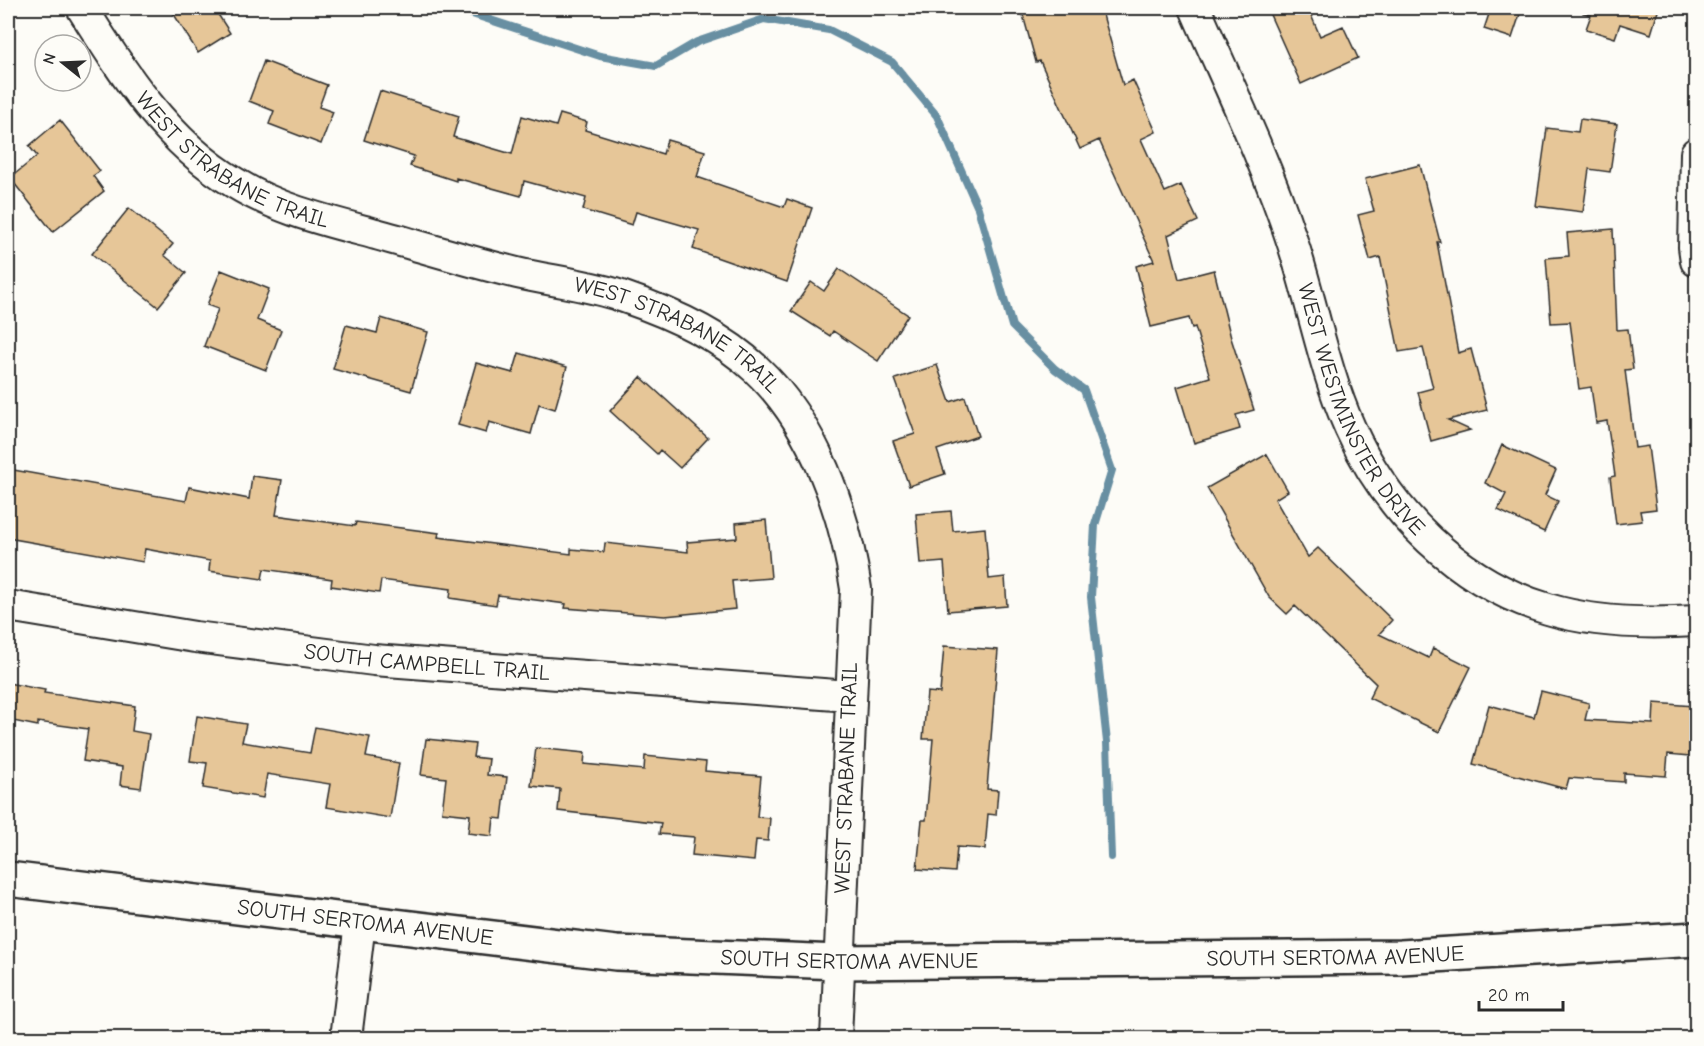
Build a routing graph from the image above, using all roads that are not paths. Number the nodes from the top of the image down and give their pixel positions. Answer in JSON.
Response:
{"nodes":[{"id":1,"x":82,"y":8,"type":"edge"},
{"id":2,"x":1195,"y":8,"type":"edge"},
{"id":3,"x":1696,"y":153,"type":"edge"},
{"id":4,"x":1696,"y":261,"type":"edge"},
{"id":5,"x":8,"y":606,"type":"edge"},
{"id":6,"x":1696,"y":621,"type":"edge"},
{"id":7,"x":849,"y":696,"type":"junction"},
{"id":8,"x":8,"y":879,"type":"edge"},
{"id":9,"x":360,"y":923,"type":"junction"},
{"id":10,"x":1696,"y":939,"type":"edge"},
{"id":11,"x":838,"y":962,"type":"junction"},
{"id":12,"x":346,"y":1038,"type":"edge"},
{"id":13,"x":836,"y":1038,"type":"edge"}],
"edges":[{"from":1,"to":7,"type":"street","name":"WEST STRABANE TRAIL"},
{"from":2,"to":6,"type":"street","name":"WEST WESTMINSTER DRIVE"},
{"from":3,"to":4,"type":"street"},
{"from":5,"to":7,"type":"street","name":"SOUTH CAMPBELL TRAIL"},
{"from":7,"to":11,"type":"street","name":"WEST STRABANE TRAIL"},
{"from":8,"to":9,"type":"main road","name":"SOUTH SERTOMA AVENUE"},
{"from":9,"to":11,"type":"main road","name":"SOUTH SERTOMA AVENUE"},
{"from":9,"to":12,"type":"street"},
{"from":10,"to":11,"type":"main road","name":"SOUTH SERTOMA AVENUE"},
{"from":11,"to":13,"type":"street","name":"WEST STRABANE TRAIL"}]}
